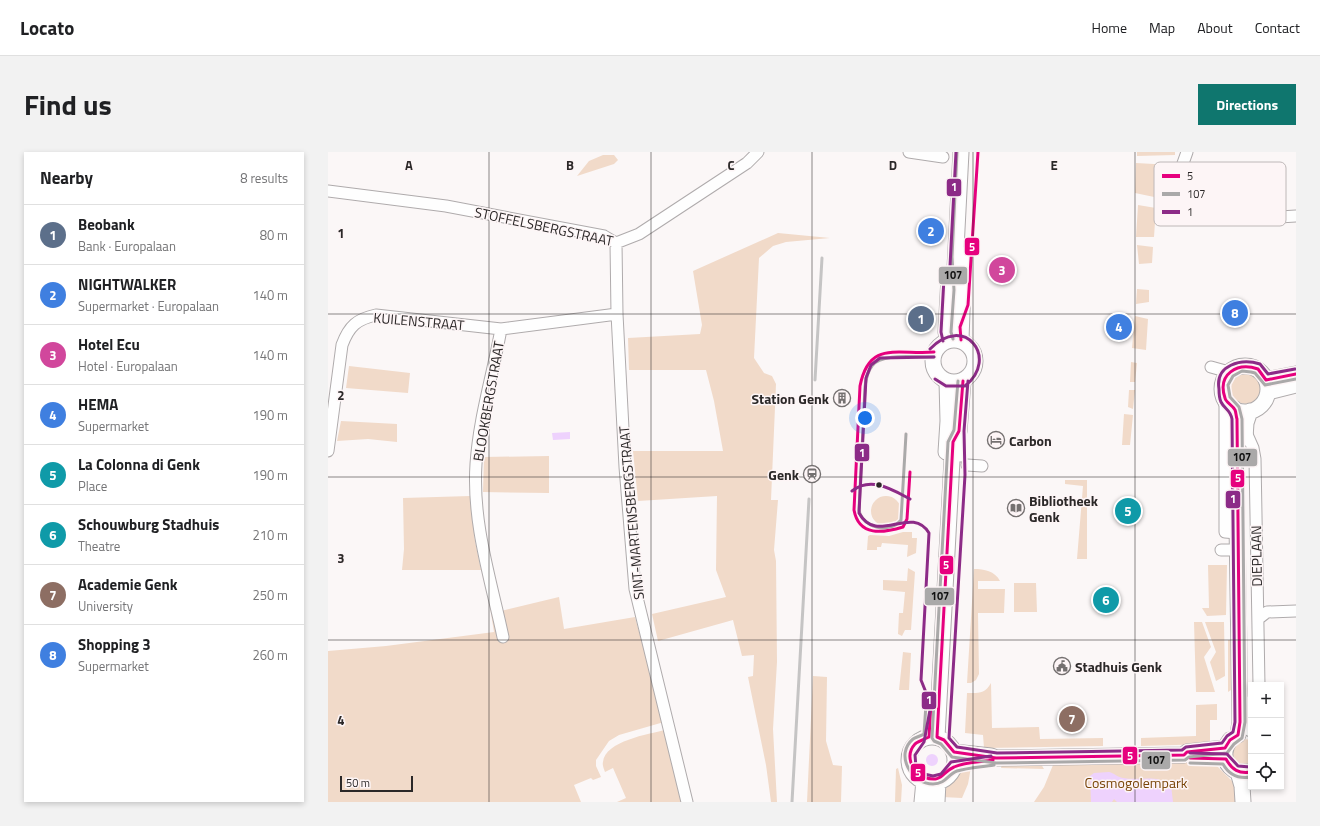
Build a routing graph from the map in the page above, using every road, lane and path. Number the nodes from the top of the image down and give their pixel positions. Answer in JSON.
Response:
{"nodes":[{"id":1,"x":758,"y":152,"type":"edge"},
{"id":2,"x":909,"y":152,"type":"edge"},
{"id":3,"x":961,"y":152,"type":"edge"},
{"id":4,"x":969,"y":152,"type":"edge"},
{"id":5,"x":1187,"y":152,"type":"edge"},
{"id":6,"x":943,"y":157,"type":"dead end"},
{"id":7,"x":1183,"y":162,"type":"edge"},
{"id":8,"x":328,"y":191,"type":"edge"},
{"id":9,"x":1296,"y":216,"type":"edge"},
{"id":10,"x":1286,"y":217,"type":"edge"},
{"id":11,"x":616,"y":243,"type":"junction"},
{"id":12,"x":970,"y":271,"type":"dead end"},
{"id":13,"x":617,"y":314,"type":"junction"},
{"id":14,"x":501,"y":329,"type":"junction"},
{"id":15,"x":956,"y":336,"type":"junction"},
{"id":16,"x":1211,"y":367,"type":"dead end"},
{"id":17,"x":1229,"y":372,"type":"junction"},
{"id":18,"x":1296,"y":374,"type":"edge"},
{"id":19,"x":947,"y":381,"type":"junction"},
{"id":20,"x":963,"y":381,"type":"junction"},
{"id":21,"x":1296,"y":385,"type":"edge"},
{"id":22,"x":1267,"y":386,"type":"junction"},
{"id":23,"x":1230,"y":404,"type":"junction"},
{"id":24,"x":1250,"y":411,"type":"junction"},
{"id":25,"x":959,"y":430,"type":"junction"},
{"id":26,"x":1245,"y":430,"type":"junction"},
{"id":27,"x":328,"y":451,"type":"edge"},
{"id":28,"x":982,"y":466,"type":"dead end"},
{"id":29,"x":1222,"y":550,"type":"dead end"},
{"id":30,"x":1237,"y":550,"type":"junction"},
{"id":31,"x":1296,"y":611,"type":"edge"},
{"id":32,"x":1258,"y":619,"type":"junction"},
{"id":33,"x":503,"y":638,"type":"dead end"},
{"id":34,"x":1258,"y":682,"type":"edge"},
{"id":35,"x":1246,"y":733,"type":"edge"},
{"id":36,"x":933,"y":737,"type":"junction"},
{"id":37,"x":954,"y":752,"type":"junction"},
{"id":38,"x":1225,"y":754,"type":"junction"},
{"id":39,"x":996,"y":758,"type":"junction"},
{"id":40,"x":953,"y":768,"type":"junction"},
{"id":41,"x":1244,"y":772,"type":"edge"},
{"id":42,"x":931,"y":781,"type":"junction"},
{"id":43,"x":1252,"y":790,"type":"edge"},
{"id":44,"x":687,"y":802,"type":"edge"},
{"id":45,"x":922,"y":802,"type":"edge"},
{"id":46,"x":937,"y":802,"type":"edge"},
{"id":47,"x":1243,"y":802,"type":"edge"},
{"id":48,"x":1252,"y":802,"type":"edge"}],
"edges":[{"from":1,"to":11,"type":"street","name":"STOFFELSBERGSTRAAT"},
{"from":2,"to":6,"type":"street"},
{"from":3,"to":15,"type":"main road"},
{"from":4,"to":15,"type":"main road"},
{"from":5,"to":7,"type":"street"},
{"from":8,"to":11,"type":"street","name":"STOFFELSBERGSTRAAT"},
{"from":9,"to":10,"type":"street"},
{"from":11,"to":13,"type":"street","name":"SINT-MARTENSBERGSTRAAT"},
{"from":12,"to":15,"type":"street"},
{"from":13,"to":14,"type":"street","name":"KUILENSTRAAT"},
{"from":13,"to":44,"type":"street","name":"SINT-MARTENSBERGSTRAAT"},
{"from":14,"to":27,"type":"street","name":"KUILENSTRAAT"},
{"from":14,"to":33,"type":"street","name":"BLOOKBERGSTRAAT"},
{"from":15,"to":19,"type":"main road"},
{"from":15,"to":20,"type":"main road"},
{"from":16,"to":17,"type":"street"},
{"from":17,"to":22,"type":"main road"},
{"from":17,"to":23,"type":"main road"},
{"from":18,"to":22,"type":"main road"},
{"from":19,"to":20,"type":"main road"},
{"from":19,"to":36,"type":"main road"},
{"from":20,"to":25,"type":"main road"},
{"from":21,"to":22,"type":"main road"},
{"from":22,"to":24,"type":"main road"},
{"from":23,"to":24,"type":"main road"},
{"from":23,"to":30,"type":"main road","name":"DIEPLAAN"},
{"from":24,"to":26,"type":"main road","name":"DIEPLAAN"},
{"from":25,"to":28,"type":"street"},
{"from":25,"to":36,"type":"main road"},
{"from":26,"to":32,"type":"street","name":"DIEPLAAN"},
{"from":26,"to":35,"type":"main road","name":"DIEPLAAN"},
{"from":29,"to":30,"type":"street"},
{"from":30,"to":35,"type":"main road","name":"DIEPLAAN"},
{"from":31,"to":32,"type":"street"},
{"from":32,"to":34,"type":"street","name":"DIEPLAAN"},
{"from":35,"to":38,"type":"main road"},
{"from":36,"to":37,"type":"main road"},
{"from":36,"to":42,"type":"main road"},
{"from":37,"to":39,"type":"main road"},
{"from":37,"to":40,"type":"main road"},
{"from":38,"to":39,"type":"main road"},
{"from":38,"to":41,"type":"main road"},
{"from":39,"to":40,"type":"main road"},
{"from":40,"to":42,"type":"main road"},
{"from":41,"to":47,"type":"main road"},
{"from":42,"to":45,"type":"main road"},
{"from":42,"to":46,"type":"main road"},
{"from":43,"to":48,"type":"main road"}]}
